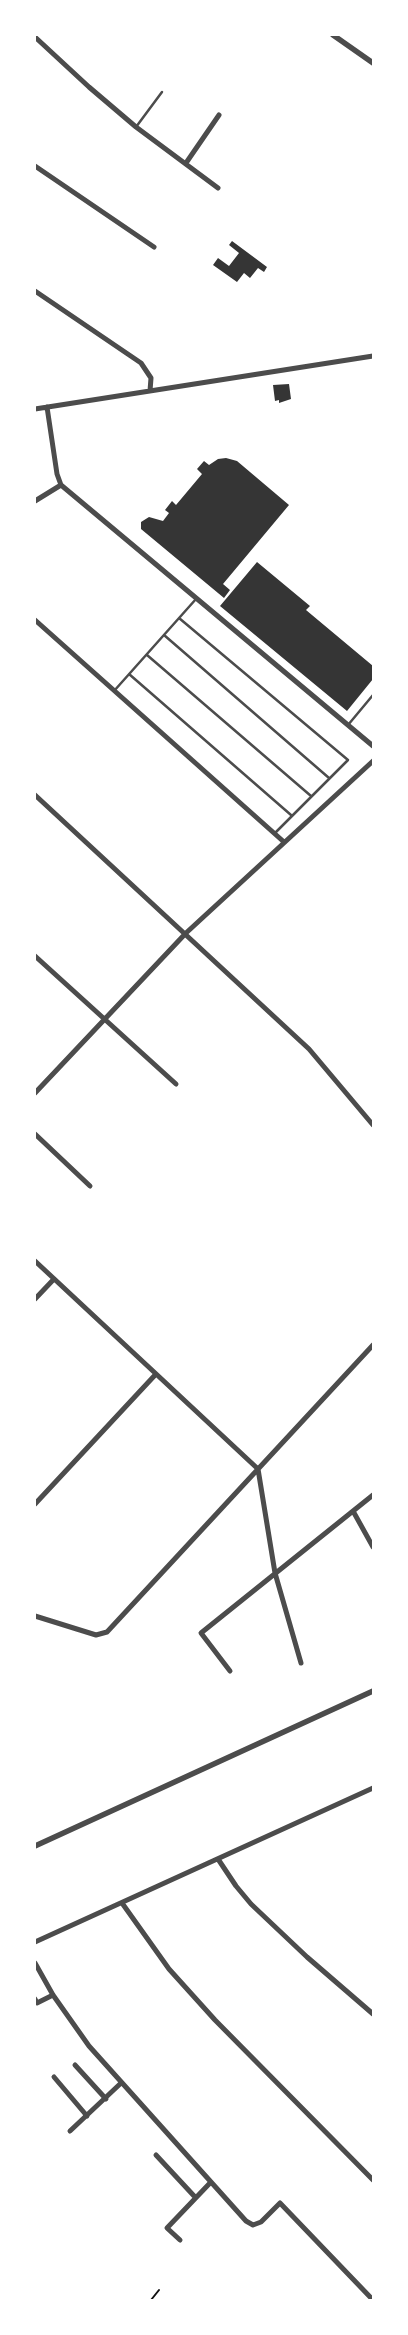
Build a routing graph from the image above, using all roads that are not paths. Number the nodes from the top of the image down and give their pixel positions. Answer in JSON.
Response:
{"nodes":[{"id":1,"x":333,"y":35,"type":"edge"},
{"id":2,"x":35,"y":37,"type":"edge"},
{"id":3,"x":373,"y":63,"type":"edge"},
{"id":4,"x":162,"y":92,"type":"dead end"},
{"id":5,"x":219,"y":115,"type":"dead end"},
{"id":6,"x":136,"y":126,"type":"junction"},
{"id":7,"x":186,"y":163,"type":"junction"},
{"id":8,"x":35,"y":166,"type":"edge"},
{"id":9,"x":218,"y":188,"type":"dead end"},
{"id":10,"x":154,"y":248,"type":"dead end"},
{"id":11,"x":35,"y":291,"type":"edge"},
{"id":12,"x":373,"y":356,"type":"edge"},
{"id":13,"x":150,"y":390,"type":"junction"},
{"id":14,"x":47,"y":407,"type":"junction"},
{"id":15,"x":35,"y":409,"type":"edge"},
{"id":16,"x":61,"y":485,"type":"junction"},
{"id":17,"x":35,"y":501,"type":"edge"},
{"id":18,"x":196,"y":599,"type":"junction"},
{"id":19,"x":180,"y":618,"type":"junction"},
{"id":20,"x":35,"y":620,"type":"edge"},
{"id":21,"x":164,"y":635,"type":"junction"},
{"id":22,"x":147,"y":655,"type":"junction"},
{"id":23,"x":129,"y":674,"type":"junction"},
{"id":24,"x":114,"y":691,"type":"junction"},
{"id":25,"x":373,"y":695,"type":"edge"},
{"id":26,"x":347,"y":725,"type":"junction"},
{"id":27,"x":373,"y":746,"type":"edge"},
{"id":28,"x":373,"y":761,"type":"edge"},
{"id":29,"x":329,"y":778,"type":"junction"},
{"id":30,"x":35,"y":795,"type":"edge"},
{"id":31,"x":311,"y":796,"type":"junction"},
{"id":32,"x":291,"y":815,"type":"junction"},
{"id":33,"x":274,"y":834,"type":"junction"},
{"id":34,"x":284,"y":842,"type":"junction"},
{"id":35,"x":186,"y":933,"type":"junction"},
{"id":36,"x":35,"y":956,"type":"edge"},
{"id":37,"x":104,"y":1020,"type":"junction"},
{"id":38,"x":176,"y":1084,"type":"dead end"},
{"id":39,"x":35,"y":1094,"type":"edge"},
{"id":40,"x":373,"y":1125,"type":"edge"},
{"id":41,"x":35,"y":1134,"type":"edge"},
{"id":42,"x":90,"y":1186,"type":"dead end"},
{"id":43,"x":35,"y":1261,"type":"edge"},
{"id":44,"x":54,"y":1279,"type":"junction"},
{"id":45,"x":35,"y":1299,"type":"edge"},
{"id":46,"x":373,"y":1345,"type":"edge"},
{"id":47,"x":156,"y":1374,"type":"junction"},
{"id":48,"x":258,"y":1469,"type":"junction"},
{"id":49,"x":373,"y":1495,"type":"edge"},
{"id":50,"x":35,"y":1504,"type":"edge"},
{"id":51,"x":353,"y":1511,"type":"junction"},
{"id":52,"x":373,"y":1547,"type":"edge"},
{"id":53,"x":275,"y":1573,"type":"junction"},
{"id":54,"x":35,"y":1616,"type":"edge"},
{"id":55,"x":302,"y":1663,"type":"dead end"},
{"id":56,"x":230,"y":1671,"type":"dead end"},
{"id":57,"x":373,"y":1692,"type":"edge"},
{"id":58,"x":373,"y":1788,"type":"edge"},
{"id":59,"x":35,"y":1846,"type":"edge"},
{"id":60,"x":218,"y":1859,"type":"junction"},
{"id":61,"x":122,"y":1903,"type":"junction"},
{"id":62,"x":35,"y":1942,"type":"edge"},
{"id":63,"x":35,"y":1963,"type":"edge"},
{"id":64,"x":53,"y":1995,"type":"junction"},
{"id":65,"x":35,"y":1999,"type":"edge"},
{"id":66,"x":373,"y":2014,"type":"edge"},
{"id":67,"x":74,"y":2065,"type":"dead end"},
{"id":68,"x":54,"y":2077,"type":"dead end"},
{"id":69,"x":120,"y":2084,"type":"junction"},
{"id":70,"x":106,"y":2099,"type":"junction"},
{"id":71,"x":87,"y":2116,"type":"junction"},
{"id":72,"x":70,"y":2130,"type":"dead end"},
{"id":73,"x":156,"y":2155,"type":"dead end"},
{"id":74,"x":373,"y":2180,"type":"edge"},
{"id":75,"x":210,"y":2183,"type":"junction"},
{"id":76,"x":195,"y":2197,"type":"junction"},
{"id":77,"x":180,"y":2240,"type":"dead end"},
{"id":78,"x":373,"y":2300,"type":"edge"}],
"edges":[{"from":1,"to":3,"type":"street"},
{"from":2,"to":6,"type":"street"},
{"from":4,"to":6,"type":"lane"},
{"from":5,"to":7,"type":"street"},
{"from":6,"to":7,"type":"street"},
{"from":7,"to":9,"type":"street"},
{"from":8,"to":10,"type":"street"},
{"from":11,"to":13,"type":"street"},
{"from":12,"to":13,"type":"street"},
{"from":13,"to":14,"type":"street"},
{"from":14,"to":15,"type":"street"},
{"from":14,"to":16,"type":"street"},
{"from":16,"to":17,"type":"street"},
{"from":16,"to":18,"type":"street"},
{"from":18,"to":19,"type":"lane"},
{"from":18,"to":26,"type":"street"},
{"from":19,"to":21,"type":"lane"},
{"from":19,"to":29,"type":"lane"},
{"from":20,"to":24,"type":"street"},
{"from":21,"to":22,"type":"lane"},
{"from":21,"to":29,"type":"lane"},
{"from":22,"to":23,"type":"lane"},
{"from":22,"to":31,"type":"lane"},
{"from":23,"to":24,"type":"lane"},
{"from":23,"to":32,"type":"lane"},
{"from":24,"to":33,"type":"street"},
{"from":25,"to":26,"type":"lane"},
{"from":26,"to":27,"type":"street"},
{"from":28,"to":34,"type":"street"},
{"from":29,"to":31,"type":"lane"},
{"from":30,"to":35,"type":"street"},
{"from":31,"to":32,"type":"lane"},
{"from":32,"to":33,"type":"lane"},
{"from":33,"to":34,"type":"street"},
{"from":34,"to":35,"type":"street"},
{"from":35,"to":37,"type":"street"},
{"from":35,"to":40,"type":"street"},
{"from":36,"to":37,"type":"street"},
{"from":37,"to":38,"type":"street"},
{"from":37,"to":39,"type":"street"},
{"from":41,"to":42,"type":"street"},
{"from":43,"to":44,"type":"street"},
{"from":44,"to":45,"type":"street"},
{"from":44,"to":47,"type":"street"},
{"from":46,"to":48,"type":"street"},
{"from":47,"to":48,"type":"street"},
{"from":47,"to":50,"type":"street"},
{"from":48,"to":53,"type":"street"},
{"from":48,"to":54,"type":"street"},
{"from":49,"to":51,"type":"street"},
{"from":51,"to":52,"type":"street"},
{"from":51,"to":53,"type":"street"},
{"from":53,"to":55,"type":"street"},
{"from":53,"to":56,"type":"street"},
{"from":57,"to":59,"type":"street"},
{"from":58,"to":60,"type":"street"},
{"from":60,"to":61,"type":"street"},
{"from":60,"to":66,"type":"street"},
{"from":61,"to":62,"type":"street"},
{"from":61,"to":74,"type":"street"},
{"from":63,"to":64,"type":"street"},
{"from":64,"to":65,"type":"street"},
{"from":64,"to":69,"type":"street"},
{"from":67,"to":70,"type":"street"},
{"from":68,"to":71,"type":"street"},
{"from":69,"to":70,"type":"street"},
{"from":69,"to":75,"type":"street"},
{"from":70,"to":71,"type":"street"},
{"from":71,"to":72,"type":"street"},
{"from":73,"to":76,"type":"street"},
{"from":75,"to":76,"type":"street"},
{"from":75,"to":78,"type":"street"},
{"from":76,"to":77,"type":"street"}]}
